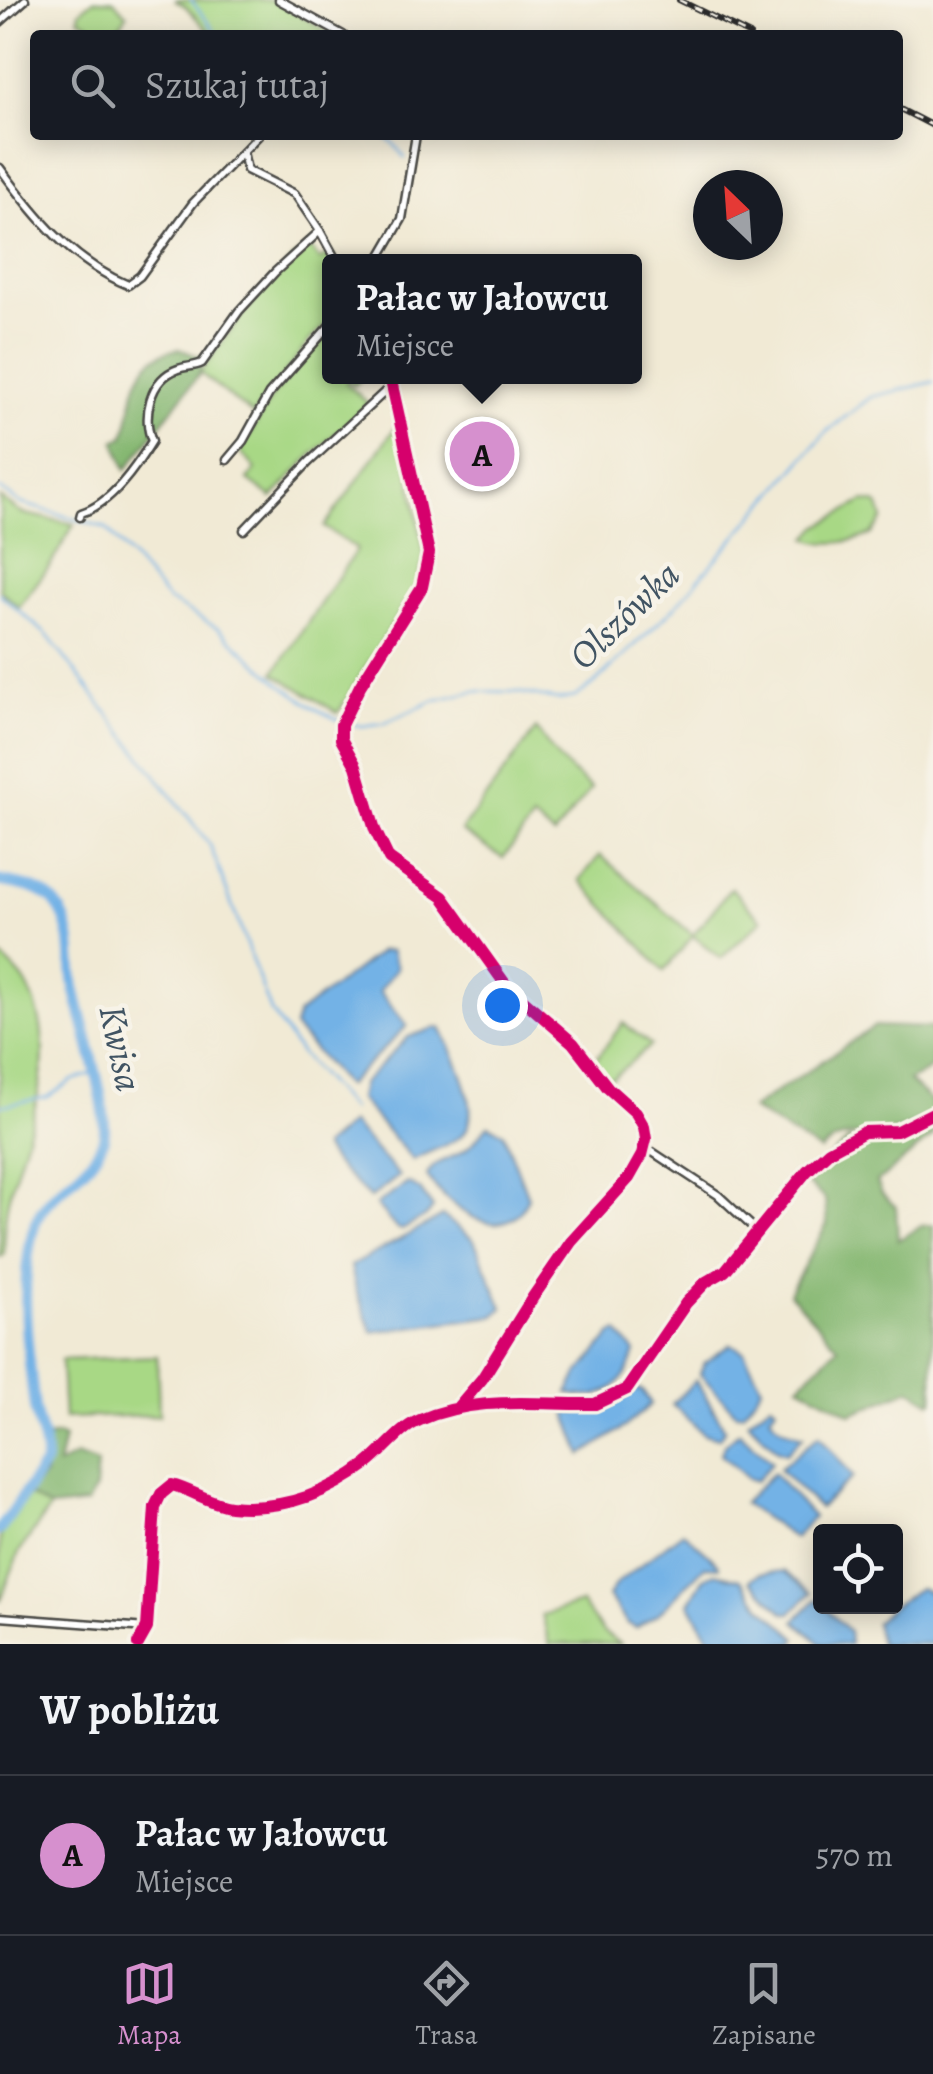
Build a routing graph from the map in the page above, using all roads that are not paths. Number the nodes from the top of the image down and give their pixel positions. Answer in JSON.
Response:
{"nodes":[{"id":1,"x":25,"y":0,"type":"edge"},
{"id":2,"x":279,"y":0,"type":"edge"},
{"id":3,"x":0,"y":22,"type":"edge"},
{"id":4,"x":334,"y":30,"type":"edge"},
{"id":5,"x":254,"y":140,"type":"edge"},
{"id":6,"x":415,"y":140,"type":"edge"},
{"id":7,"x":243,"y":152,"type":"junction"},
{"id":8,"x":0,"y":168,"type":"edge"},
{"id":9,"x":320,"y":231,"type":"junction"},
{"id":10,"x":332,"y":254,"type":"edge"},
{"id":11,"x":382,"y":254,"type":"edge"},
{"id":12,"x":322,"y":335,"type":"edge"},
{"id":13,"x":388,"y":384,"type":"edge"},
{"id":14,"x":392,"y":384,"type":"edge"},
{"id":15,"x":227,"y":460,"type":"dead end"},
{"id":16,"x":80,"y":517,"type":"dead end"},
{"id":17,"x":244,"y":530,"type":"dead end"},
{"id":18,"x":933,"y":1113,"type":"edge"},
{"id":19,"x":645,"y":1147,"type":"junction"},
{"id":20,"x":758,"y":1232,"type":"junction"},
{"id":21,"x":459,"y":1406,"type":"junction"},
{"id":22,"x":0,"y":1617,"type":"edge"},
{"id":23,"x":146,"y":1628,"type":"junction"},
{"id":24,"x":138,"y":1644,"type":"edge"}],
"edges":[{"from":1,"to":3,"type":"street"},
{"from":2,"to":4,"type":"street"},
{"from":5,"to":7,"type":"street"},
{"from":6,"to":11,"type":"street"},
{"from":7,"to":8,"type":"street"},
{"from":7,"to":9,"type":"street"},
{"from":9,"to":10,"type":"street"},
{"from":9,"to":16,"type":"street"},
{"from":12,"to":15,"type":"street"},
{"from":13,"to":17,"type":"street"},
{"from":14,"to":19,"type":"street"},
{"from":18,"to":20,"type":"street"},
{"from":19,"to":20,"type":"street"},
{"from":19,"to":21,"type":"street"},
{"from":20,"to":21,"type":"street"},
{"from":21,"to":23,"type":"street"},
{"from":22,"to":23,"type":"street"},
{"from":23,"to":24,"type":"street"}]}
